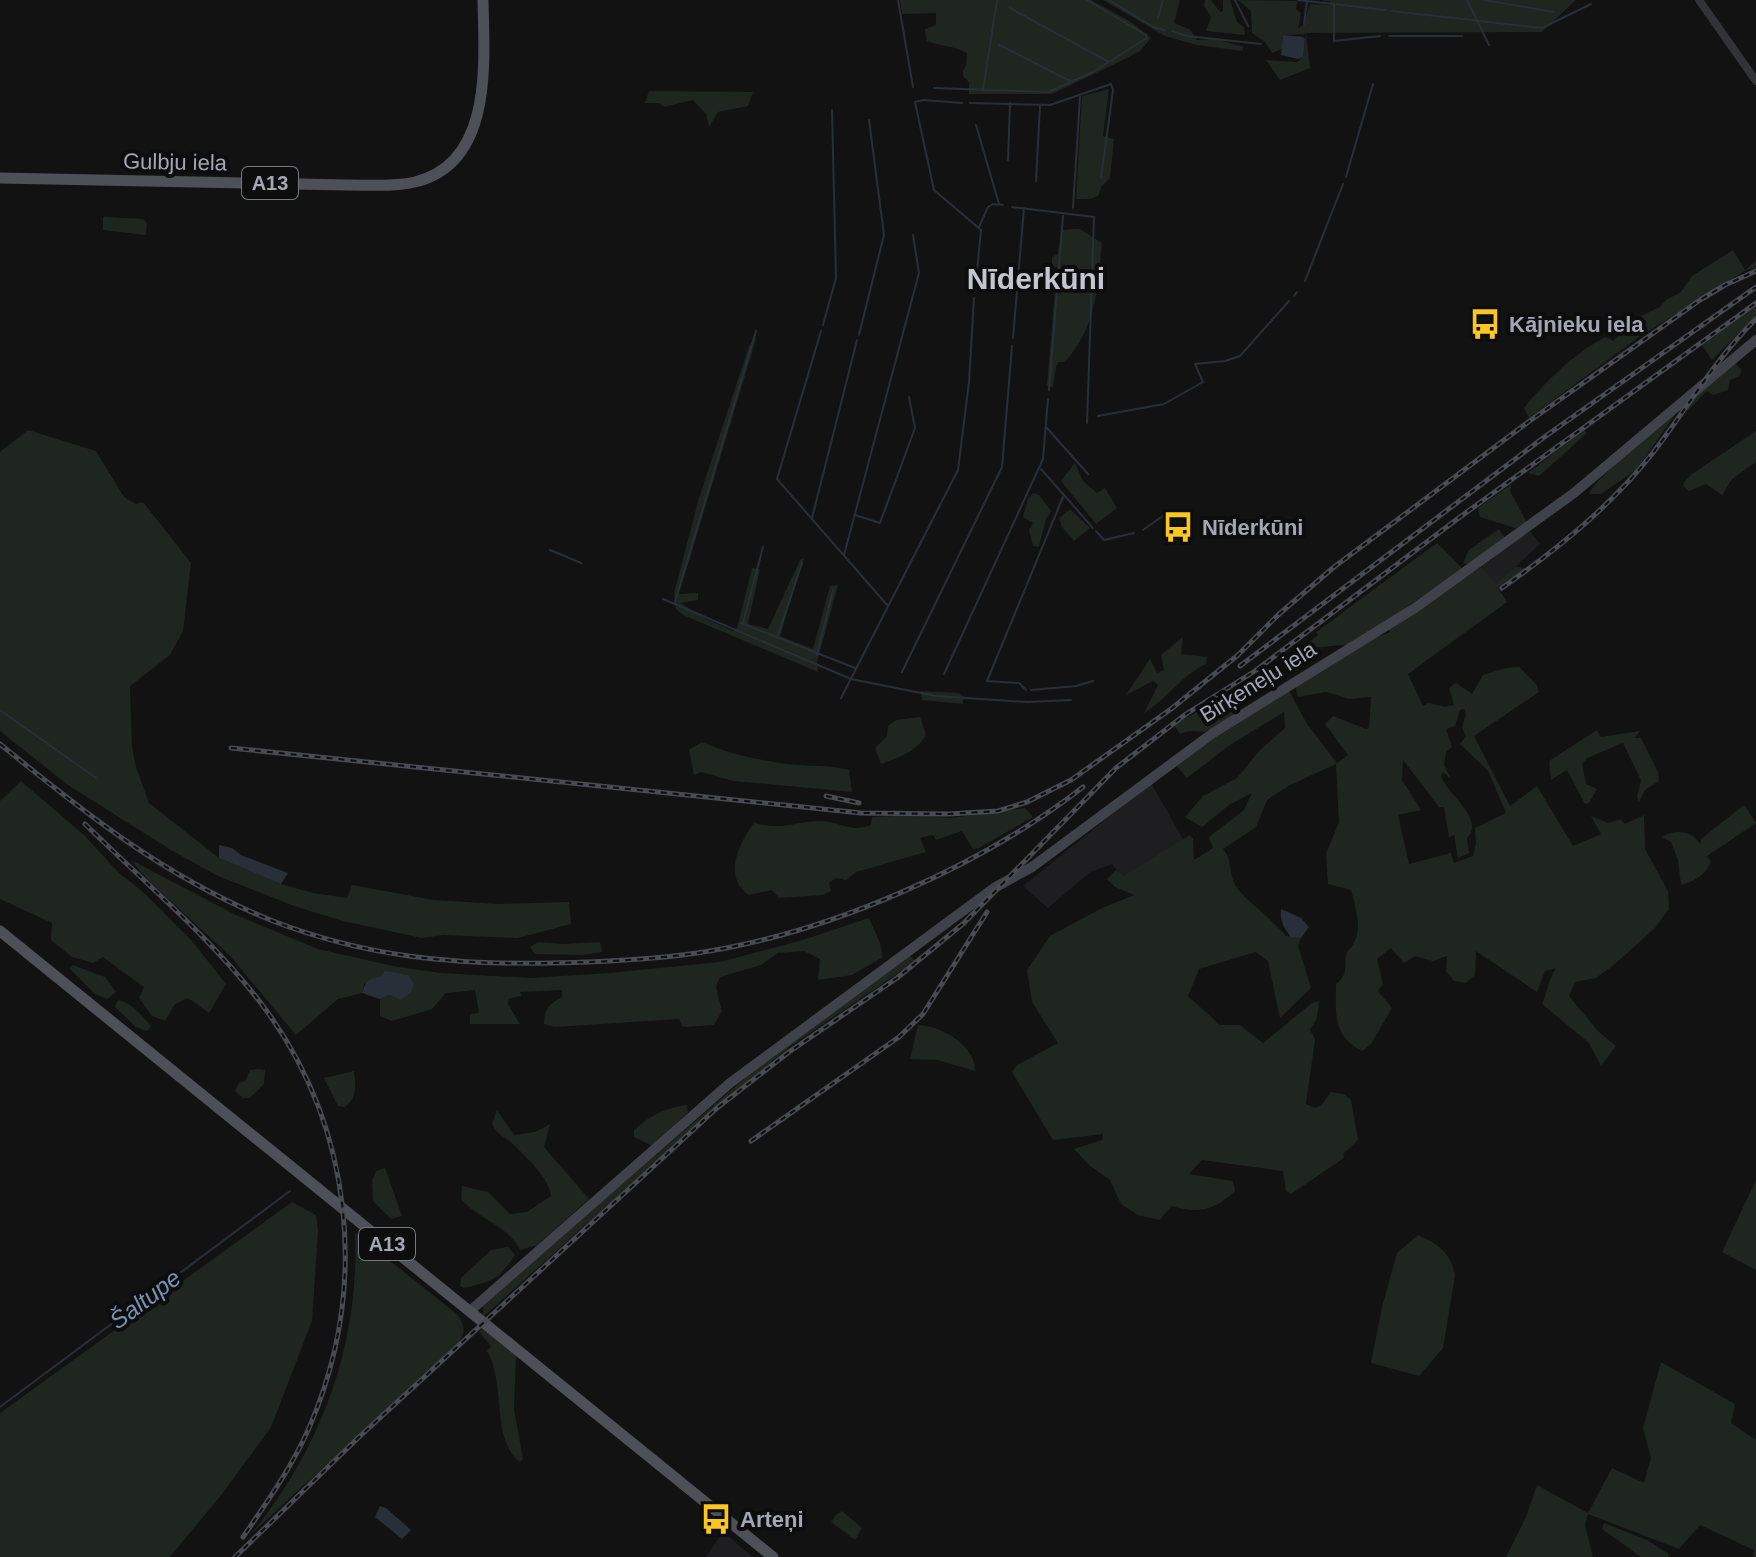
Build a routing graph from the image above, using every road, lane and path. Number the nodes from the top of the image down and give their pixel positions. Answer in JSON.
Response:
{"nodes":[{"id":1,"x":483,"y":0,"type":"edge"},
{"id":2,"x":1699,"y":0,"type":"edge"},
{"id":3,"x":1756,"y":81,"type":"edge"},
{"id":4,"x":0,"y":178,"type":"edge"},
{"id":5,"x":1756,"y":340,"type":"edge"},
{"id":6,"x":0,"y":931,"type":"edge"},
{"id":7,"x":470,"y":1311,"type":"junction"},
{"id":8,"x":773,"y":1557,"type":"edge"}],
"edges":[{"from":1,"to":4,"type":"main road","name":"Gulbju iela","number":"A13"},
{"from":2,"to":3,"type":"street"},
{"from":5,"to":7,"type":"main road","name":"Birķeneļu iela"},
{"from":6,"to":7,"type":"main road","number":"A13"},
{"from":7,"to":8,"type":"main road","number":"A13"}]}
